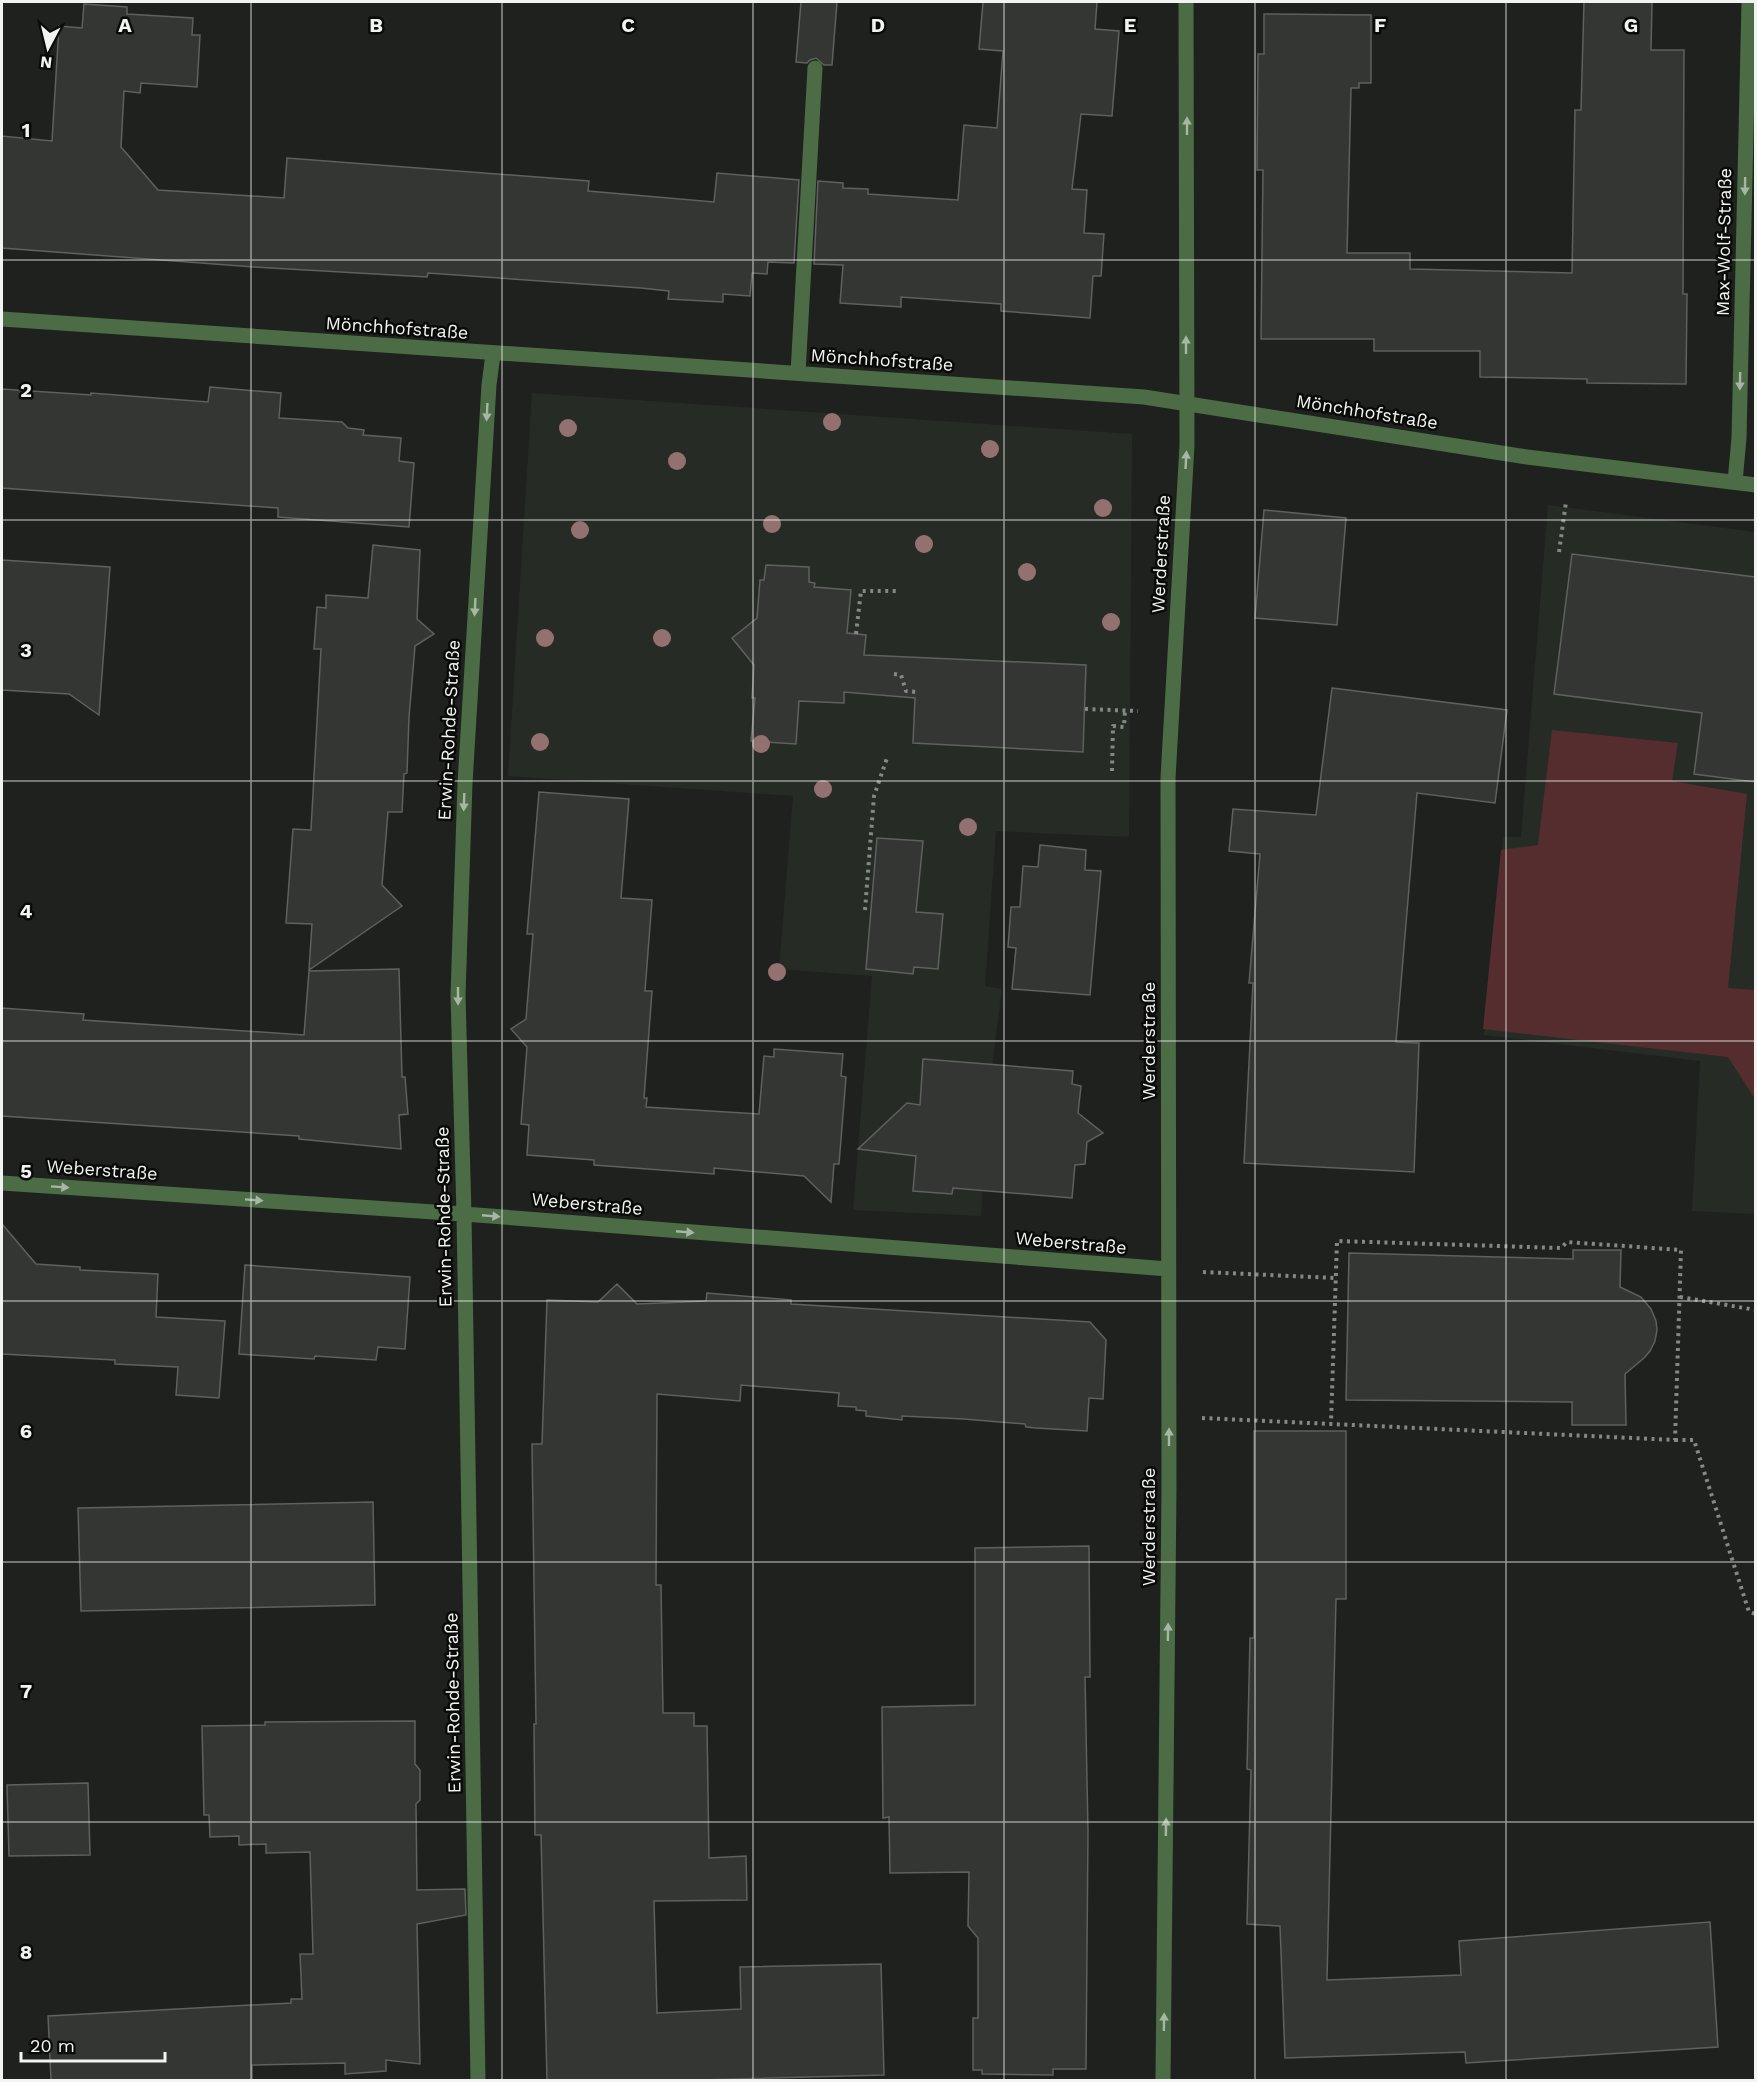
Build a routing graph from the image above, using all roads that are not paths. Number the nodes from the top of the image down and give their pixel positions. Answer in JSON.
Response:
{"nodes":[{"id":1,"x":1186,"y":2,"type":"edge"},
{"id":2,"x":1749,"y":2,"type":"edge"},
{"id":3,"x":815,"y":68,"type":"dead end"},
{"id":4,"x":2,"y":319,"type":"edge"},
{"id":5,"x":493,"y":354,"type":"junction"},
{"id":6,"x":798,"y":373,"type":"junction"},
{"id":7,"x":1186,"y":404,"type":"junction"},
{"id":8,"x":1735,"y":482,"type":"junction"},
{"id":9,"x":1755,"y":485,"type":"edge"},
{"id":10,"x":2,"y":1183,"type":"edge"},
{"id":11,"x":464,"y":1214,"type":"junction"},
{"id":12,"x":1168,"y":1269,"type":"junction"},
{"id":13,"x":478,"y":2080,"type":"edge"},
{"id":14,"x":1163,"y":2080,"type":"edge"}],
"edges":[{"from":7,"to":1,"type":"street","name":"Werderstraße","one_way":true},
{"from":2,"to":8,"type":"street","name":"Max-Wolf-Straße","one_way":true},
{"from":3,"to":6,"type":"street"},
{"from":4,"to":5,"type":"street","name":"Mönchhofstraße"},
{"from":5,"to":6,"type":"street","name":"Mönchhofstraße"},
{"from":5,"to":11,"type":"street","name":"Erwin-Rohde-Straße","one_way":true},
{"from":6,"to":7,"type":"street","name":"Mönchhofstraße"},
{"from":7,"to":8,"type":"street","name":"Mönchhofstraße"},
{"from":12,"to":7,"type":"street","name":"Werderstraße","one_way":true},
{"from":8,"to":9,"type":"street","name":"Mönchhofstraße"},
{"from":10,"to":11,"type":"street","name":"Weberstraße","one_way":true},
{"from":11,"to":12,"type":"street","name":"Weberstraße","one_way":true},
{"from":11,"to":13,"type":"street","name":"Erwin-Rohde-Straße"},
{"from":14,"to":12,"type":"street","name":"Werderstraße","one_way":true}]}
